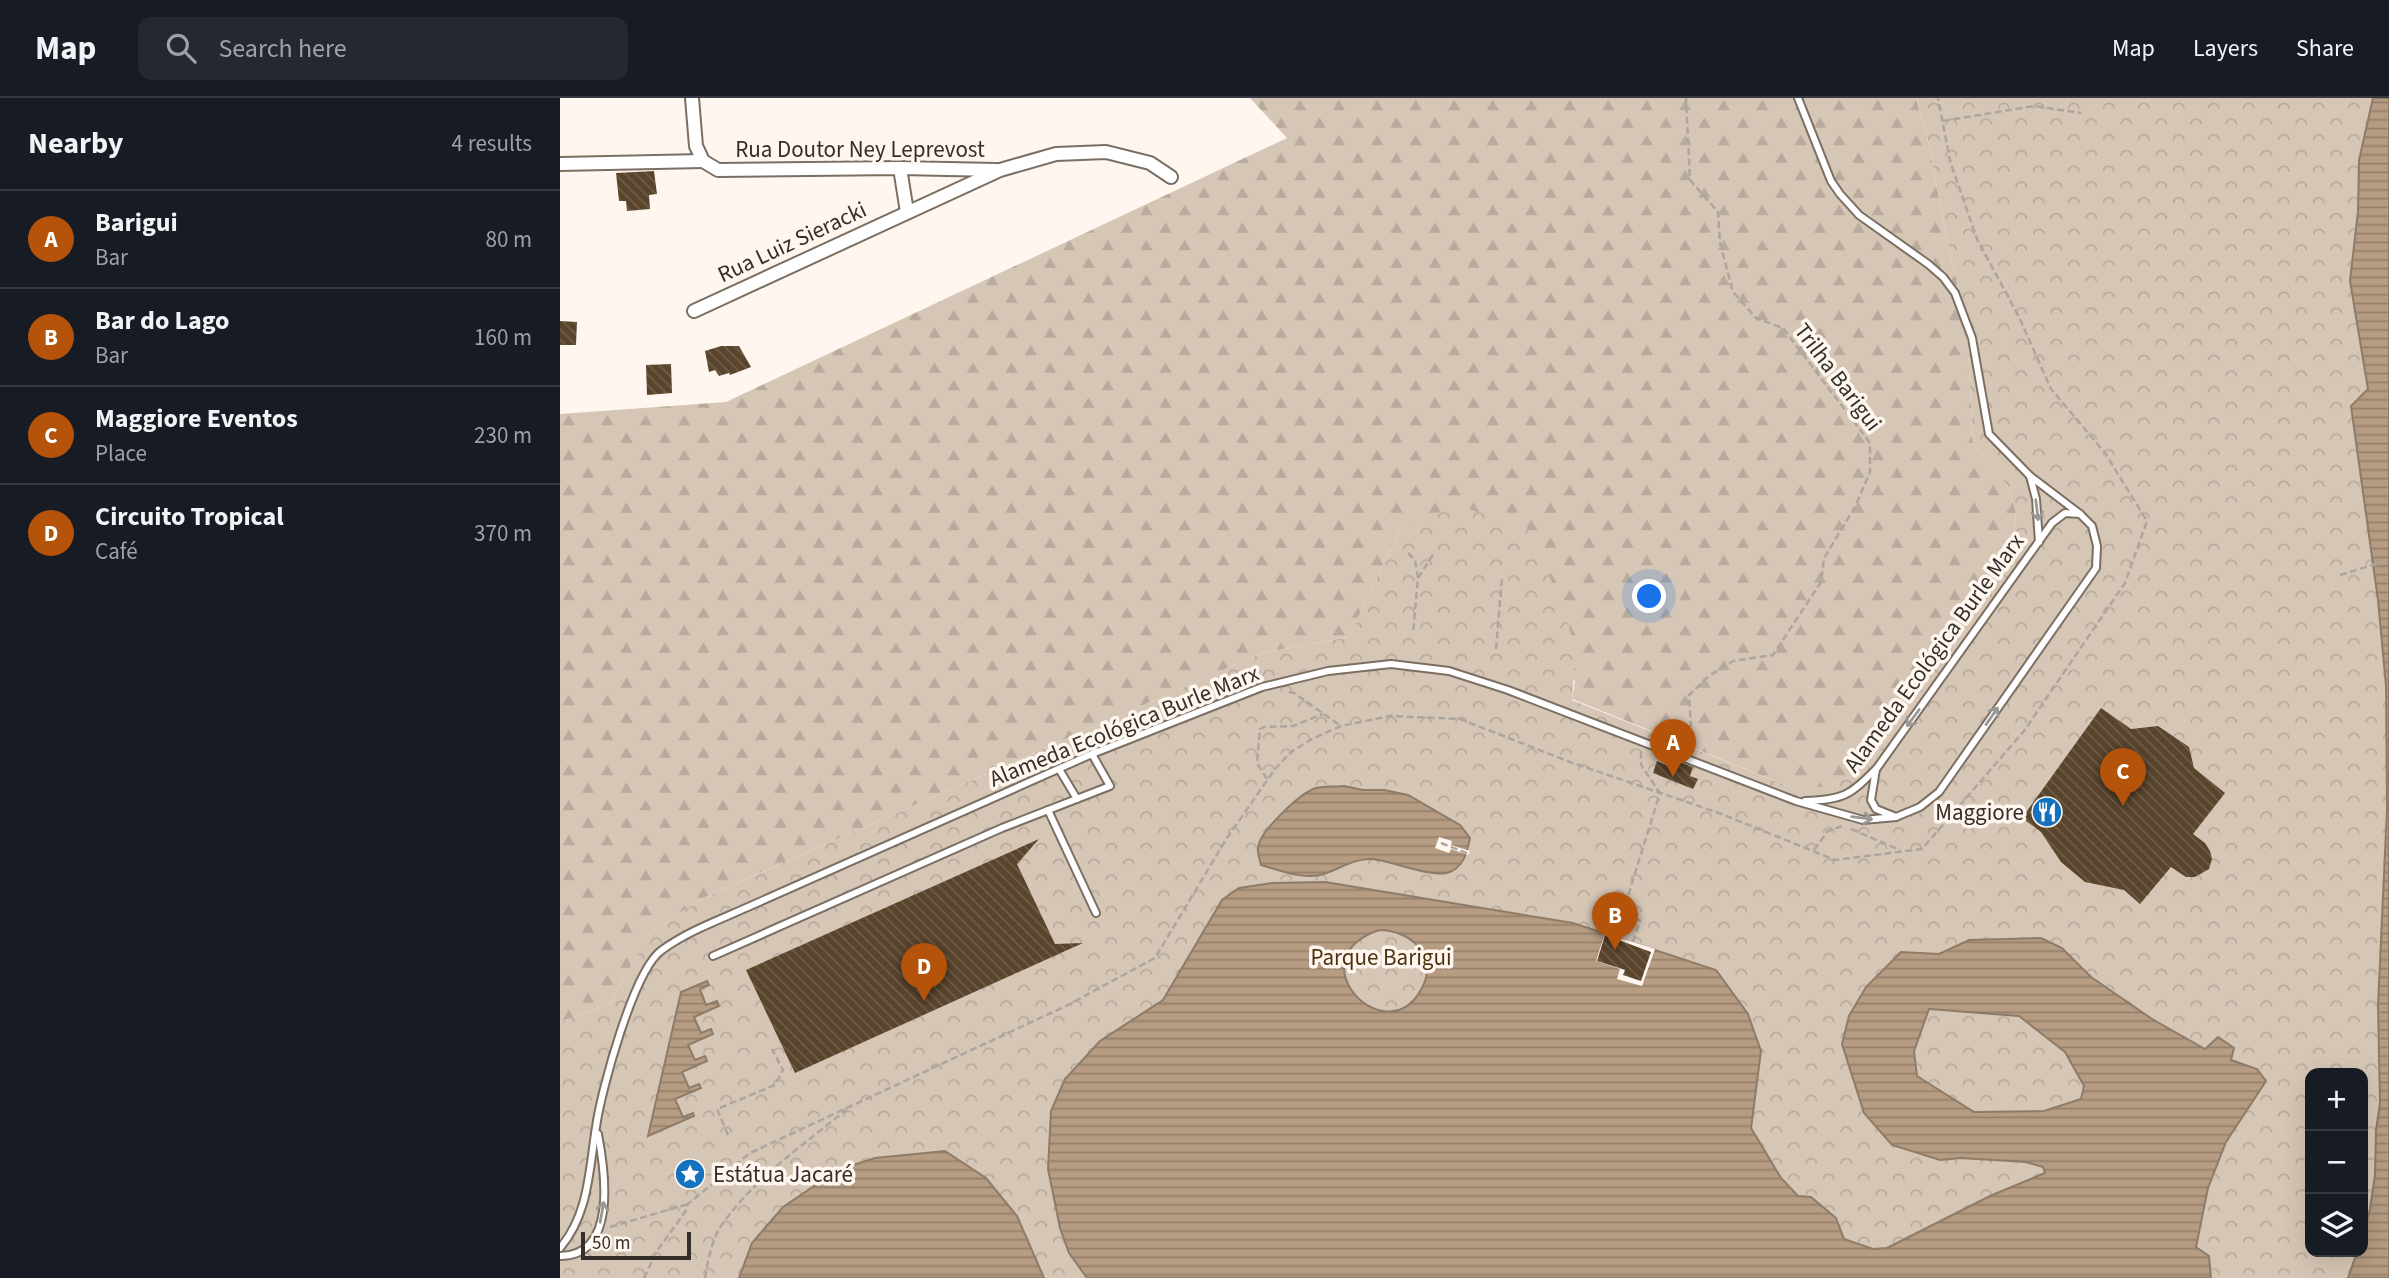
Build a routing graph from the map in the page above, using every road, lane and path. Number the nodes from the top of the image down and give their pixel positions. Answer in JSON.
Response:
{"nodes":[{"id":1,"x":692,"y":98,"type":"edge"},
{"id":2,"x":1686,"y":98,"type":"edge"},
{"id":3,"x":1798,"y":98,"type":"edge"},
{"id":4,"x":1938,"y":98,"type":"edge"},
{"id":5,"x":2081,"y":113,"type":"dead end"},
{"id":6,"x":1943,"y":121,"type":"junction"},
{"id":7,"x":703,"y":160,"type":"junction"},
{"id":8,"x":560,"y":164,"type":"edge"},
{"id":9,"x":900,"y":168,"type":"junction"},
{"id":10,"x":1000,"y":170,"type":"junction"},
{"id":11,"x":1171,"y":177,"type":"dead end"},
{"id":12,"x":906,"y":212,"type":"junction"},
{"id":13,"x":694,"y":311,"type":"dead end"},
{"id":14,"x":2030,"y":476,"type":"junction"},
{"id":15,"x":2080,"y":514,"type":"junction"},
{"id":16,"x":2040,"y":544,"type":"junction"},
{"id":17,"x":1408,"y":553,"type":"dead end"},
{"id":18,"x":1434,"y":553,"type":"dead end"},
{"id":19,"x":2389,"y":560,"type":"edge"},
{"id":20,"x":2340,"y":575,"type":"dead end"},
{"id":21,"x":1418,"y":578,"type":"junction"},
{"id":22,"x":1502,"y":578,"type":"dead end"},
{"id":23,"x":1413,"y":634,"type":"dead end"},
{"id":24,"x":1496,"y":649,"type":"dead end"},
{"id":25,"x":1262,"y":687,"type":"junction"},
{"id":26,"x":1323,"y":714,"type":"junction"},
{"id":27,"x":1341,"y":726,"type":"junction"},
{"id":28,"x":1641,"y":740,"type":"junction"},
{"id":29,"x":1092,"y":754,"type":"junction"},
{"id":30,"x":1677,"y":754,"type":"junction"},
{"id":31,"x":1059,"y":768,"type":"junction"},
{"id":32,"x":1877,"y":768,"type":"junction"},
{"id":33,"x":1268,"y":780,"type":"junction"},
{"id":34,"x":1660,"y":793,"type":"junction"},
{"id":35,"x":1077,"y":799,"type":"junction"},
{"id":36,"x":1796,"y":801,"type":"junction"},
{"id":37,"x":1048,"y":810,"type":"junction"},
{"id":38,"x":1896,"y":817,"type":"junction"},
{"id":39,"x":1441,"y":843,"type":"dead end"},
{"id":40,"x":1813,"y":851,"type":"junction"},
{"id":41,"x":1903,"y":851,"type":"junction"},
{"id":42,"x":1469,"y":854,"type":"dead end"},
{"id":43,"x":1096,"y":913,"type":"dead end"},
{"id":44,"x":1633,"y":942,"type":"dead end"},
{"id":45,"x":713,"y":956,"type":"dead end"},
{"id":46,"x":772,"y":1049,"type":"dead end"},
{"id":47,"x":851,"y":1106,"type":"junction"},
{"id":48,"x":596,"y":1126,"type":"junction"},
{"id":49,"x":728,"y":1135,"type":"dead end"},
{"id":50,"x":688,"y":1204,"type":"junction"},
{"id":51,"x":598,"y":1230,"type":"junction"},
{"id":52,"x":560,"y":1248,"type":"edge"},
{"id":53,"x":560,"y":1256,"type":"edge"},
{"id":54,"x":644,"y":1278,"type":"edge"},
{"id":55,"x":705,"y":1278,"type":"edge"}],
"edges":[{"from":1,"to":7,"type":"street","name":"Rua Doutor Ney Leprevost"},
{"from":2,"to":30,"type":"path","name":"Trilha Barigui"},
{"from":3,"to":14,"type":"lane","name":"Alameda Ecológica Burle Marx"},
{"from":4,"to":6,"type":"path"},
{"from":5,"to":6,"type":"path"},
{"from":6,"to":41,"type":"path"},
{"from":7,"to":8,"type":"street"},
{"from":7,"to":9,"type":"street","name":"Rua Doutor Ney Leprevost"},
{"from":9,"to":10,"type":"street","name":"Rua Doutor Ney Leprevost"},
{"from":9,"to":12,"type":"street"},
{"from":10,"to":11,"type":"street","name":"Rua Luiz Sieracki"},
{"from":10,"to":12,"type":"street","name":"Rua Luiz Sieracki"},
{"from":12,"to":13,"type":"street","name":"Rua Luiz Sieracki"},
{"from":14,"to":15,"type":"lane","name":"Alameda Ecológica Burle Marx"},
{"from":14,"to":16,"type":"lane","name":"Alameda Ecológica Burle Marx","one_way":true},
{"from":15,"to":16,"type":"lane"},
{"from":38,"to":15,"type":"lane","name":"Alameda Ecológica Burle Marx","one_way":true},
{"from":16,"to":32,"type":"lane","name":"Alameda Ecológica Burle Marx","one_way":true},
{"from":17,"to":21,"type":"path"},
{"from":18,"to":21,"type":"path"},
{"from":19,"to":20,"type":"path"},
{"from":21,"to":23,"type":"path"},
{"from":22,"to":24,"type":"path"},
{"from":25,"to":26,"type":"path"},
{"from":25,"to":28,"type":"lane","name":"Alameda Ecológica Burle Marx"},
{"from":25,"to":29,"type":"lane","name":"Alameda Ecológica Burle Marx"},
{"from":26,"to":27,"type":"path"},
{"from":26,"to":33,"type":"path"},
{"from":27,"to":33,"type":"path"},
{"from":27,"to":34,"type":"path"},
{"from":28,"to":30,"type":"lane","name":"Alameda Ecológica Burle Marx"},
{"from":28,"to":34,"type":"path"},
{"from":29,"to":31,"type":"lane","name":"Alameda Ecológica Burle Marx"},
{"from":29,"to":35,"type":"lane"},
{"from":30,"to":36,"type":"lane","name":"Alameda Ecológica Burle Marx"},
{"from":31,"to":35,"type":"lane"},
{"from":31,"to":48,"type":"lane","name":"Alameda Ecológica Burle Marx"},
{"from":32,"to":36,"type":"lane","name":"Alameda Ecológica Burle Marx"},
{"from":32,"to":38,"type":"lane"},
{"from":33,"to":47,"type":"path"},
{"from":34,"to":40,"type":"path"},
{"from":34,"to":44,"type":"path"},
{"from":35,"to":37,"type":"lane"},
{"from":36,"to":38,"type":"lane","name":"Alameda Ecológica Burle Marx","one_way":true},
{"from":37,"to":43,"type":"lane"},
{"from":37,"to":45,"type":"lane"},
{"from":39,"to":42,"type":"path"},
{"from":40,"to":41,"type":"path"},
{"from":40,"to":41,"type":"path"},
{"from":46,"to":49,"type":"path"},
{"from":47,"to":50,"type":"path"},
{"from":47,"to":55,"type":"path"},
{"from":51,"to":48,"type":"lane","name":"Alameda Ecológica Burle Marx","one_way":true},
{"from":48,"to":52,"type":"lane","name":"Alameda Ecológica Burle Marx"},
{"from":50,"to":51,"type":"path"},
{"from":50,"to":54,"type":"path"},
{"from":51,"to":53,"type":"lane"}]}
